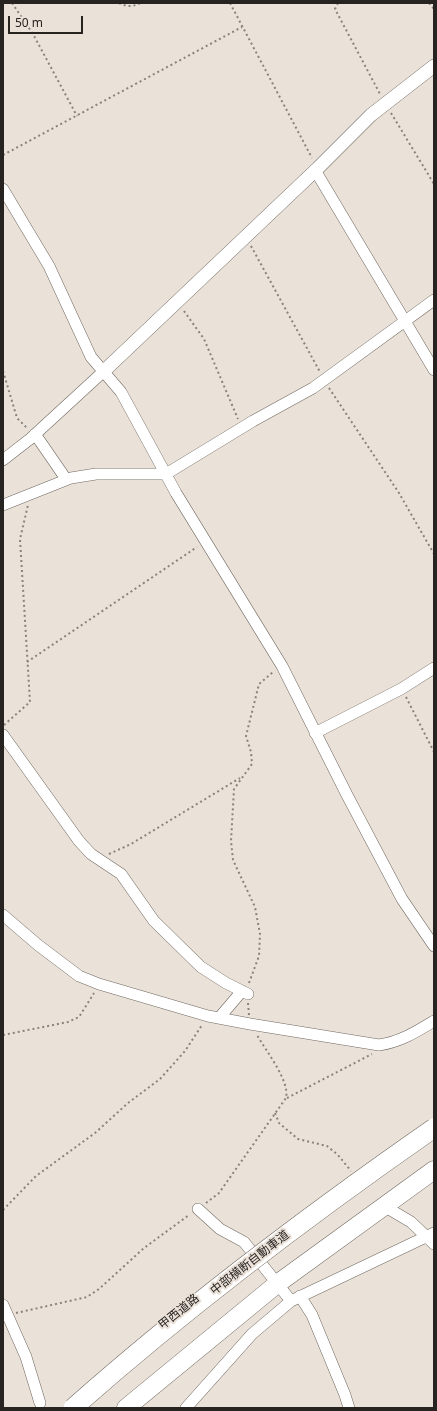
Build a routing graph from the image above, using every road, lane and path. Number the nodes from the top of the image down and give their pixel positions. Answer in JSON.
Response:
{"nodes":[{"id":1,"x":12,"y":3,"type":"edge"},
{"id":2,"x":119,"y":3,"type":"edge"},
{"id":3,"x":140,"y":3,"type":"edge"},
{"id":4,"x":230,"y":3,"type":"edge"},
{"id":5,"x":338,"y":3,"type":"edge"},
{"id":6,"x":429,"y":3,"type":"edge"},
{"id":7,"x":335,"y":9,"type":"dead end"},
{"id":8,"x":434,"y":9,"type":"edge"},
{"id":9,"x":242,"y":27,"type":"junction"},
{"id":10,"x":434,"y":66,"type":"edge"},
{"id":11,"x":76,"y":116,"type":"junction"},
{"id":12,"x":3,"y":155,"type":"edge"},
{"id":13,"x":317,"y":169,"type":"junction"},
{"id":14,"x":3,"y":189,"type":"edge"},
{"id":15,"x":246,"y":236,"type":"junction"},
{"id":16,"x":434,"y":300,"type":"edge"},
{"id":17,"x":177,"y":302,"type":"junction"},
{"id":18,"x":405,"y":321,"type":"junction"},
{"id":19,"x":434,"y":370,"type":"edge"},
{"id":20,"x":3,"y":371,"type":"edge"},
{"id":21,"x":104,"y":372,"type":"junction"},
{"id":22,"x":324,"y":379,"type":"junction"},
{"id":23,"x":241,"y":428,"type":"junction"},
{"id":24,"x":35,"y":434,"type":"junction"},
{"id":25,"x":3,"y":460,"type":"edge"},
{"id":26,"x":166,"y":474,"type":"junction"},
{"id":27,"x":66,"y":479,"type":"junction"},
{"id":28,"x":30,"y":494,"type":"junction"},
{"id":29,"x":3,"y":505,"type":"edge"},
{"id":30,"x":207,"y":541,"type":"junction"},
{"id":31,"x":434,"y":554,"type":"edge"},
{"id":32,"x":27,"y":662,"type":"junction"},
{"id":33,"x":282,"y":666,"type":"junction"},
{"id":34,"x":434,"y":668,"type":"edge"},
{"id":35,"x":401,"y":689,"type":"junction"},
{"id":36,"x":3,"y":726,"type":"edge"},
{"id":37,"x":315,"y":733,"type":"junction"},
{"id":38,"x":3,"y":735,"type":"edge"},
{"id":39,"x":434,"y":752,"type":"edge"},
{"id":40,"x":241,"y":777,"type":"junction"},
{"id":41,"x":100,"y":859,"type":"junction"},
{"id":42,"x":3,"y":915,"type":"edge"},
{"id":43,"x":434,"y":946,"type":"edge"},
{"id":44,"x":99,"y":984,"type":"junction"},
{"id":45,"x":245,"y":992,"type":"junction"},
{"id":46,"x":214,"y":1017,"type":"junction"},
{"id":47,"x":434,"y":1021,"type":"edge"},
{"id":48,"x":250,"y":1024,"type":"junction"},
{"id":49,"x":3,"y":1035,"type":"edge"},
{"id":50,"x":374,"y":1053,"type":"dead end"},
{"id":51,"x":286,"y":1098,"type":"junction"},
{"id":52,"x":275,"y":1113,"type":"junction"},
{"id":53,"x":434,"y":1120,"type":"edge"},
{"id":54,"x":434,"y":1128,"type":"edge"},
{"id":55,"x":434,"y":1138,"type":"edge"},
{"id":56,"x":434,"y":1170,"type":"edge"},
{"id":57,"x":355,"y":1175,"type":"junction"},
{"id":58,"x":384,"y":1206,"type":"junction"},
{"id":59,"x":198,"y":1209,"type":"junction"},
{"id":60,"x":3,"y":1210,"type":"edge"},
{"id":61,"x":432,"y":1237,"type":"edge"},
{"id":62,"x":253,"y":1252,"type":"junction"},
{"id":63,"x":277,"y":1284,"type":"junction"},
{"id":64,"x":296,"y":1298,"type":"junction"},
{"id":65,"x":5,"y":1310,"type":"edge"},
{"id":66,"x":40,"y":1403,"type":"dead end"},
{"id":67,"x":63,"y":1408,"type":"edge"},
{"id":68,"x":73,"y":1408,"type":"edge"},
{"id":69,"x":85,"y":1408,"type":"edge"},
{"id":70,"x":126,"y":1408,"type":"edge"},
{"id":71,"x":186,"y":1408,"type":"edge"},
{"id":72,"x":349,"y":1408,"type":"edge"}],
"edges":[{"from":1,"to":11,"type":"path"},
{"from":2,"to":3,"type":"path"},
{"from":4,"to":9,"type":"path"},
{"from":5,"to":7,"type":"path"},
{"from":6,"to":8,"type":"path"},
{"from":9,"to":11,"type":"path"},
{"from":9,"to":13,"type":"path"},
{"from":10,"to":13,"type":"street"},
{"from":11,"to":12,"type":"path"},
{"from":13,"to":15,"type":"street"},
{"from":13,"to":18,"type":"street"},
{"from":14,"to":21,"type":"street"},
{"from":15,"to":17,"type":"street"},
{"from":15,"to":22,"type":"path"},
{"from":16,"to":18,"type":"street"},
{"from":17,"to":21,"type":"street"},
{"from":17,"to":23,"type":"path"},
{"from":18,"to":19,"type":"street"},
{"from":18,"to":22,"type":"street"},
{"from":20,"to":24,"type":"path"},
{"from":21,"to":24,"type":"street"},
{"from":21,"to":26,"type":"street"},
{"from":22,"to":23,"type":"street"},
{"from":22,"to":31,"type":"path"},
{"from":23,"to":26,"type":"street"},
{"from":24,"to":25,"type":"street"},
{"from":24,"to":27,"type":"street"},
{"from":26,"to":27,"type":"street"},
{"from":26,"to":30,"type":"street"},
{"from":27,"to":28,"type":"street"},
{"from":28,"to":29,"type":"street"},
{"from":28,"to":32,"type":"path"},
{"from":30,"to":32,"type":"path"},
{"from":30,"to":33,"type":"street"},
{"from":32,"to":36,"type":"path"},
{"from":33,"to":37,"type":"street"},
{"from":33,"to":40,"type":"path"},
{"from":34,"to":35,"type":"street"},
{"from":35,"to":37,"type":"street"},
{"from":35,"to":39,"type":"path"},
{"from":37,"to":43,"type":"street"},
{"from":38,"to":41,"type":"street"},
{"from":40,"to":41,"type":"path"},
{"from":40,"to":45,"type":"path"},
{"from":41,"to":45,"type":"street"},
{"from":42,"to":44,"type":"street"},
{"from":44,"to":46,"type":"street"},
{"from":44,"to":49,"type":"path"},
{"from":45,"to":46,"type":"street"},
{"from":45,"to":48,"type":"path"},
{"from":46,"to":48,"type":"street"},
{"from":46,"to":60,"type":"path"},
{"from":47,"to":48,"type":"street"},
{"from":48,"to":51,"type":"path"},
{"from":50,"to":51,"type":"path"},
{"from":51,"to":52,"type":"path"},
{"from":52,"to":57,"type":"path"},
{"from":52,"to":59,"type":"path"},
{"from":53,"to":57,"type":"highway","name":"甲西道路"},
{"from":54,"to":68,"type":"highway","name":"中部横断自動車道","bridge":true},
{"from":55,"to":69,"type":"highway","name":"中部横断自動車道"},
{"from":56,"to":58,"type":"highway"},
{"from":57,"to":62,"type":"highway","name":"甲西道路"},
{"from":58,"to":61,"type":"street"},
{"from":58,"to":63,"type":"highway"},
{"from":59,"to":62,"type":"street"},
{"from":59,"to":65,"type":"path"},
{"from":61,"to":64,"type":"street"},
{"from":62,"to":63,"type":"street"},
{"from":62,"to":67,"type":"highway","name":"甲西道路"},
{"from":63,"to":64,"type":"street"},
{"from":63,"to":70,"type":"highway"},
{"from":64,"to":71,"type":"street"},
{"from":64,"to":72,"type":"street"},
{"from":65,"to":66,"type":"street"}]}
